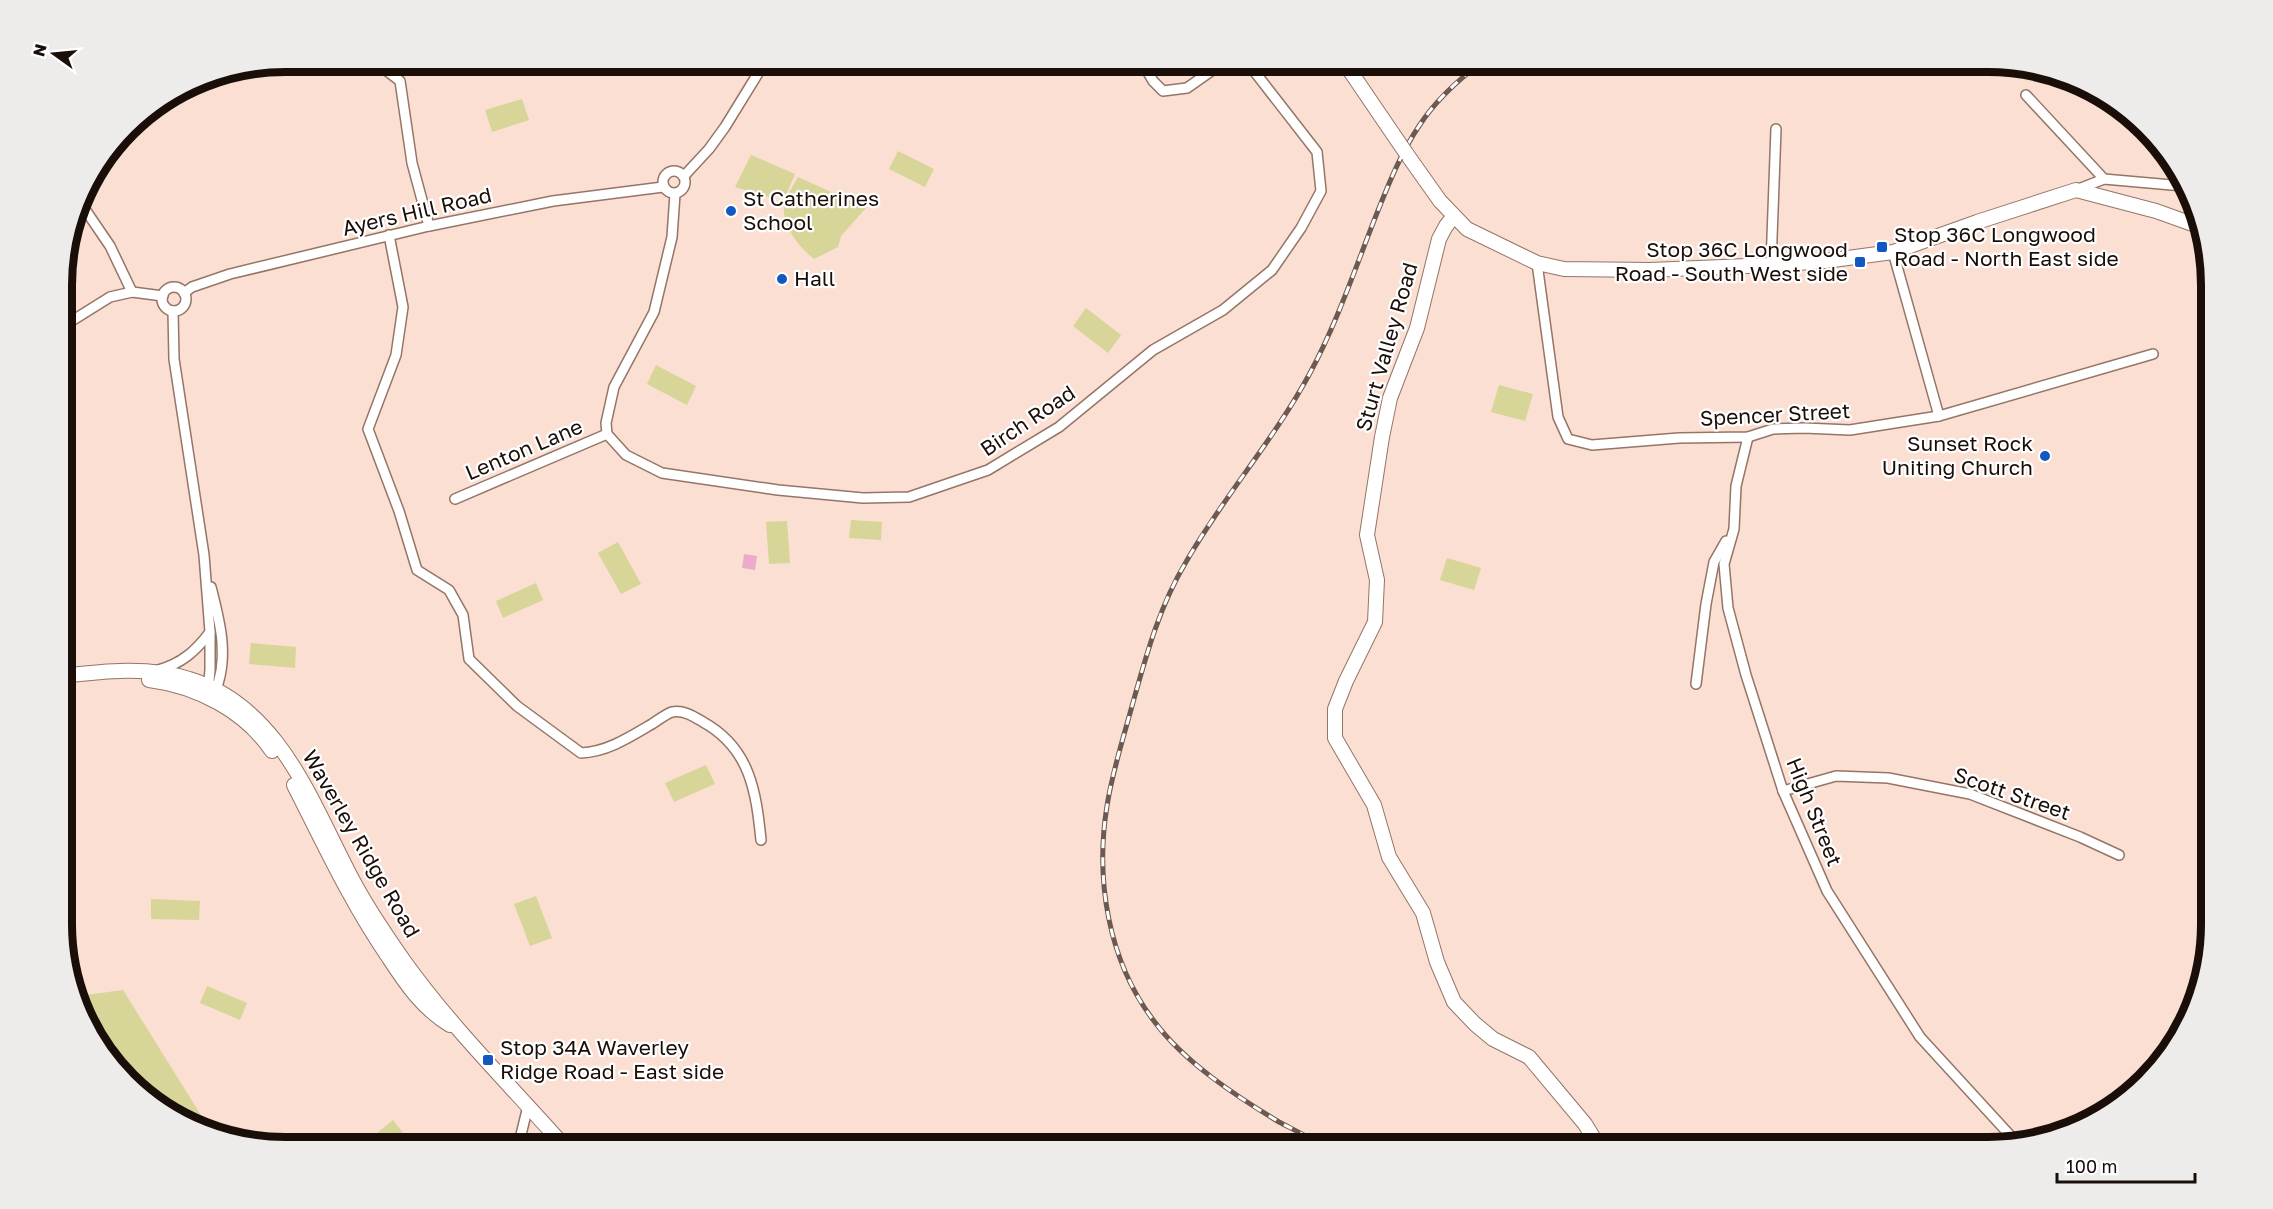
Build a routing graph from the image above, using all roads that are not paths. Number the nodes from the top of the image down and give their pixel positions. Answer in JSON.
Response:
{"nodes":[{"id":1,"x":388,"y":72,"type":"edge"},
{"id":2,"x":759,"y":72,"type":"edge"},
{"id":3,"x":1148,"y":72,"type":"edge"},
{"id":4,"x":1210,"y":72,"type":"edge"},
{"id":5,"x":1255,"y":72,"type":"edge"},
{"id":6,"x":1351,"y":72,"type":"edge"},
{"id":7,"x":2026,"y":95,"type":"dead end"},
{"id":8,"x":1776,"y":129,"type":"dead end"},
{"id":9,"x":684,"y":176,"type":"junction"},
{"id":10,"x":2104,"y":179,"type":"junction"},
{"id":11,"x":2176,"y":185,"type":"edge"},
{"id":12,"x":663,"y":187,"type":"junction"},
{"id":13,"x":2076,"y":190,"type":"junction"},
{"id":14,"x":675,"y":194,"type":"junction"},
{"id":15,"x":85,"y":210,"type":"edge"},
{"id":16,"x":1454,"y":217,"type":"junction"},
{"id":17,"x":2192,"y":224,"type":"edge"},
{"id":18,"x":429,"y":226,"type":"junction"},
{"id":19,"x":389,"y":235,"type":"junction"},
{"id":20,"x":1893,"y":252,"type":"junction"},
{"id":21,"x":1537,"y":263,"type":"junction"},
{"id":22,"x":1771,"y":266,"type":"junction"},
{"id":23,"x":132,"y":292,"type":"junction"},
{"id":24,"x":184,"y":293,"type":"junction"},
{"id":25,"x":163,"y":296,"type":"junction"},
{"id":26,"x":173,"y":311,"type":"junction"},
{"id":27,"x":72,"y":321,"type":"edge"},
{"id":28,"x":2153,"y":354,"type":"dead end"},
{"id":29,"x":1939,"y":416,"type":"junction"},
{"id":30,"x":608,"y":434,"type":"junction"},
{"id":31,"x":1748,"y":437,"type":"junction"},
{"id":32,"x":455,"y":499,"type":"dead end"},
{"id":33,"x":1734,"y":529,"type":"junction"},
{"id":34,"x":204,"y":555,"type":"junction"},
{"id":35,"x":210,"y":633,"type":"junction"},
{"id":36,"x":153,"y":672,"type":"junction"},
{"id":37,"x":72,"y":675,"type":"edge"},
{"id":38,"x":72,"y":683,"type":"edge"},
{"id":39,"x":1696,"y":684,"type":"dead end"},
{"id":40,"x":211,"y":693,"type":"junction"},
{"id":41,"x":1783,"y":791,"type":"junction"},
{"id":42,"x":761,"y":840,"type":"dead end"},
{"id":43,"x":2119,"y":855,"type":"dead end"},
{"id":44,"x":528,"y":1106,"type":"junction"},
{"id":45,"x":2010,"y":1136,"type":"edge"},
{"id":46,"x":521,"y":1137,"type":"edge"},
{"id":47,"x":556,"y":1137,"type":"edge"},
{"id":48,"x":1593,"y":1137,"type":"edge"}],
"edges":[{"from":1,"to":18,"type":"street"},
{"from":2,"to":9,"type":"street"},
{"from":3,"to":4,"type":"street"},
{"from":5,"to":30,"type":"street","name":"Birch Road"},
{"from":6,"to":16,"type":"street","bridge":true},
{"from":7,"to":10,"type":"street"},
{"from":8,"to":22,"type":"street"},
{"from":9,"to":12,"type":"street"},
{"from":9,"to":14,"type":"street"},
{"from":10,"to":11,"type":"street"},
{"from":10,"to":13,"type":"street"},
{"from":12,"to":14,"type":"street"},
{"from":12,"to":18,"type":"street","name":"Ayers Hill Road"},
{"from":13,"to":17,"type":"street"},
{"from":13,"to":20,"type":"street"},
{"from":14,"to":30,"type":"street"},
{"from":15,"to":23,"type":"street"},
{"from":16,"to":21,"type":"street"},
{"from":16,"to":48,"type":"street","name":"Sturt Valley Road"},
{"from":18,"to":19,"type":"street","name":"Ayers Hill Road"},
{"from":19,"to":24,"type":"street","name":"Ayers Hill Road"},
{"from":19,"to":42,"type":"street"},
{"from":20,"to":22,"type":"street"},
{"from":20,"to":29,"type":"street"},
{"from":21,"to":22,"type":"street"},
{"from":21,"to":31,"type":"street","name":"Spencer Street"},
{"from":23,"to":25,"type":"street"},
{"from":23,"to":27,"type":"street"},
{"from":24,"to":25,"type":"street"},
{"from":24,"to":26,"type":"street"},
{"from":25,"to":26,"type":"street"},
{"from":26,"to":34,"type":"street"},
{"from":28,"to":29,"type":"street","name":"Spencer Street"},
{"from":29,"to":31,"type":"street","name":"Spencer Street"},
{"from":30,"to":32,"type":"street","name":"Lenton Lane"},
{"from":31,"to":33,"type":"street","name":"High Street"},
{"from":33,"to":39,"type":"street"},
{"from":33,"to":41,"type":"street","name":"High Street"},
{"from":34,"to":35,"type":"street"},
{"from":34,"to":40,"type":"street"},
{"from":35,"to":36,"type":"street","name":"Waverley Ridge Road"},
{"from":35,"to":40,"type":"street"},
{"from":36,"to":37,"type":"street","name":"Waverley Ridge Road"},
{"from":36,"to":40,"type":"street","name":"Waverley Ridge Road"},
{"from":38,"to":40,"type":"street","name":"Waverley Ridge Road"},
{"from":40,"to":44,"type":"street","name":"Waverley Ridge Road"},
{"from":41,"to":43,"type":"street","name":"Scott Street"},
{"from":41,"to":45,"type":"street","name":"High Street"},
{"from":44,"to":46,"type":"street"},
{"from":44,"to":47,"type":"street","name":"Waverley Ridge Road"}]}
